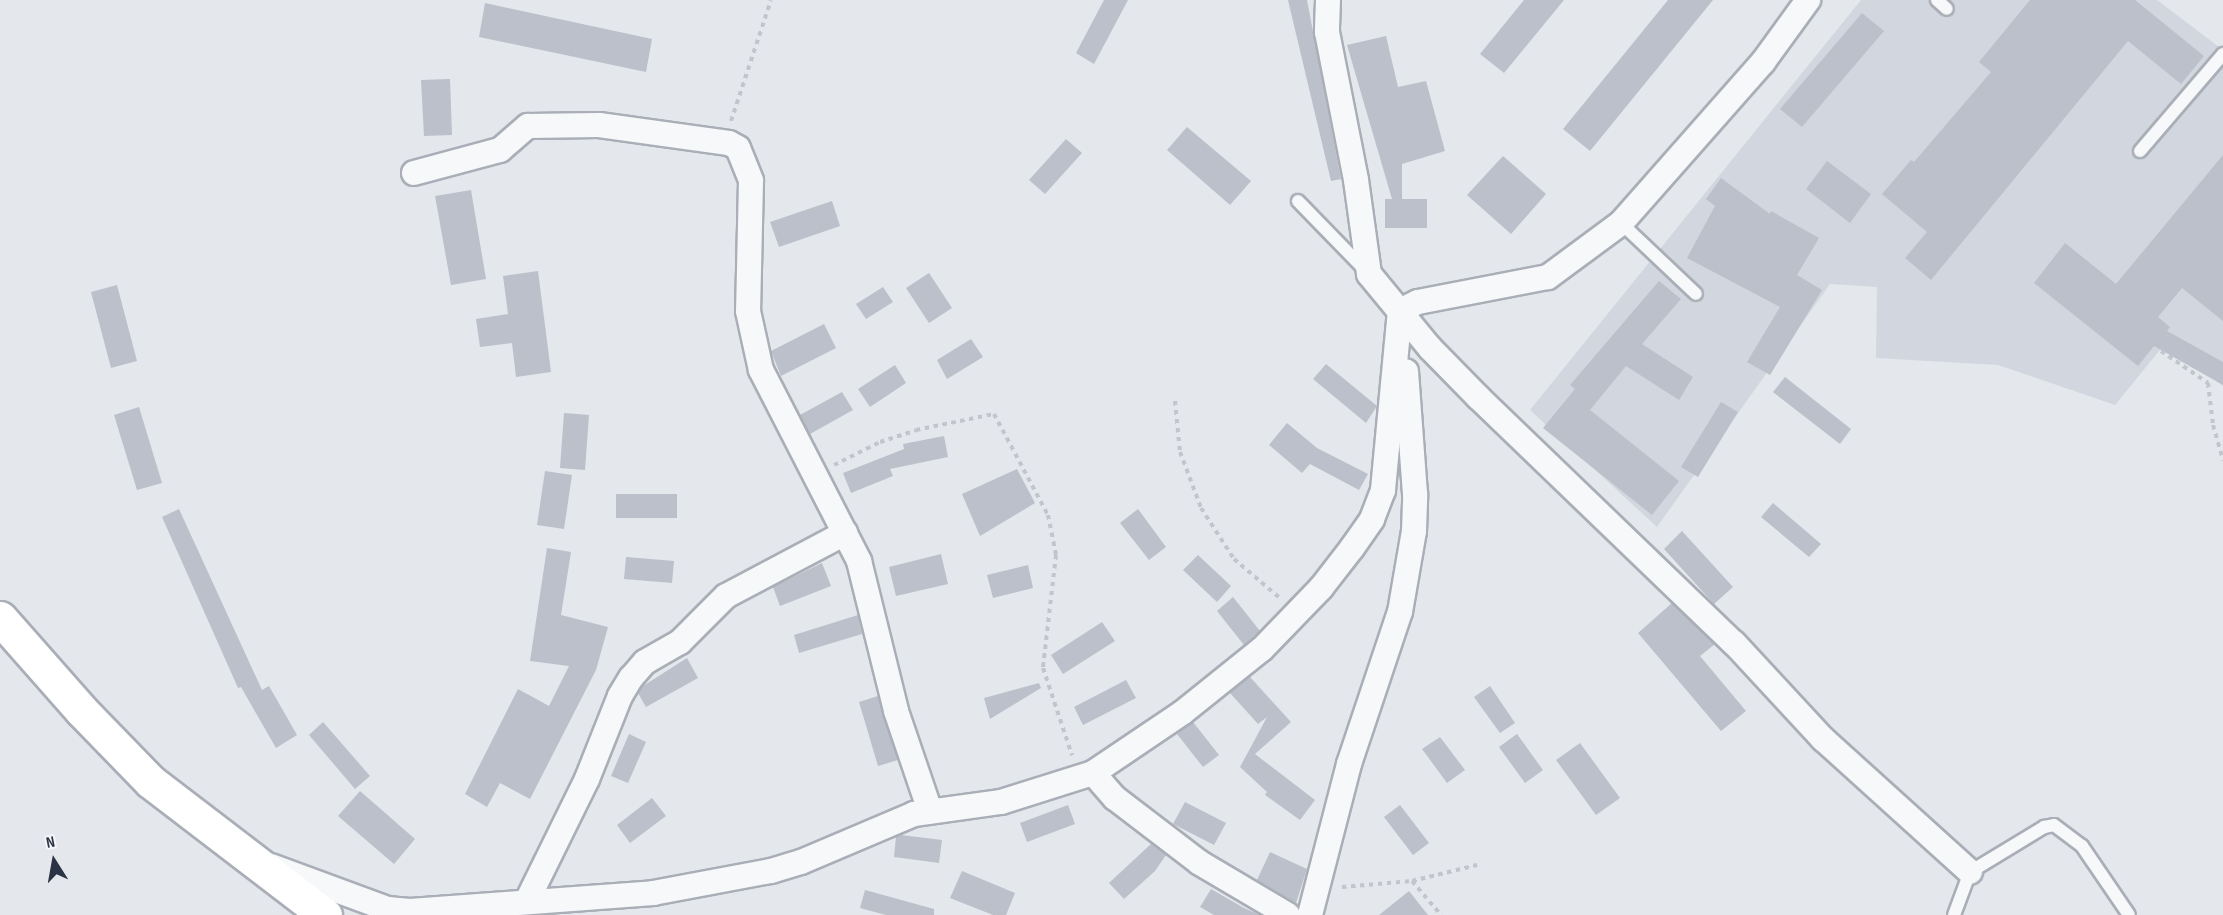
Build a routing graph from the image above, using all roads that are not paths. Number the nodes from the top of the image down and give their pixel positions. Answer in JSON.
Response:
{"nodes":[{"id":1,"x":1328,"y":0,"type":"edge"},
{"id":2,"x":1808,"y":0,"type":"edge"},
{"id":3,"x":1938,"y":0,"type":"edge"},
{"id":4,"x":1947,"y":9,"type":"dead end"},
{"id":5,"x":2223,"y":54,"type":"edge"},
{"id":6,"x":2140,"y":151,"type":"dead end"},
{"id":7,"x":414,"y":173,"type":"dead end"},
{"id":8,"x":1298,"y":201,"type":"dead end"},
{"id":9,"x":1621,"y":223,"type":"junction"},
{"id":10,"x":1369,"y":274,"type":"junction"},
{"id":11,"x":1696,"y":294,"type":"dead end"},
{"id":12,"x":1400,"y":311,"type":"junction"},
{"id":13,"x":845,"y":533,"type":"junction"},
{"id":14,"x":0,"y":618,"type":"edge"},
{"id":15,"x":1087,"y":775,"type":"junction"},
{"id":16,"x":930,"y":811,"type":"junction"},
{"id":17,"x":250,"y":859,"type":"junction"},
{"id":18,"x":1970,"y":872,"type":"junction"},
{"id":19,"x":527,"y":901,"type":"junction"},
{"id":20,"x":324,"y":915,"type":"edge"},
{"id":21,"x":1288,"y":915,"type":"edge"},
{"id":22,"x":1310,"y":915,"type":"edge"},
{"id":23,"x":1954,"y":915,"type":"edge"},
{"id":24,"x":2129,"y":915,"type":"edge"}],
"edges":[{"from":1,"to":10,"type":"street"},
{"from":2,"to":9,"type":"street"},
{"from":3,"to":4,"type":"lane"},
{"from":5,"to":6,"type":"lane"},
{"from":7,"to":13,"type":"street"},
{"from":8,"to":10,"type":"lane"},
{"from":9,"to":11,"type":"lane"},
{"from":9,"to":12,"type":"street"},
{"from":10,"to":12,"type":"street"},
{"from":12,"to":15,"type":"street"},
{"from":12,"to":18,"type":"street"},
{"from":12,"to":22,"type":"street"},
{"from":13,"to":16,"type":"street"},
{"from":13,"to":19,"type":"street"},
{"from":14,"to":17,"type":"main road"},
{"from":15,"to":16,"type":"street"},
{"from":15,"to":21,"type":"street"},
{"from":16,"to":19,"type":"street"},
{"from":17,"to":19,"type":"street"},
{"from":17,"to":20,"type":"main road"},
{"from":18,"to":23,"type":"lane"},
{"from":18,"to":24,"type":"lane"}]}
